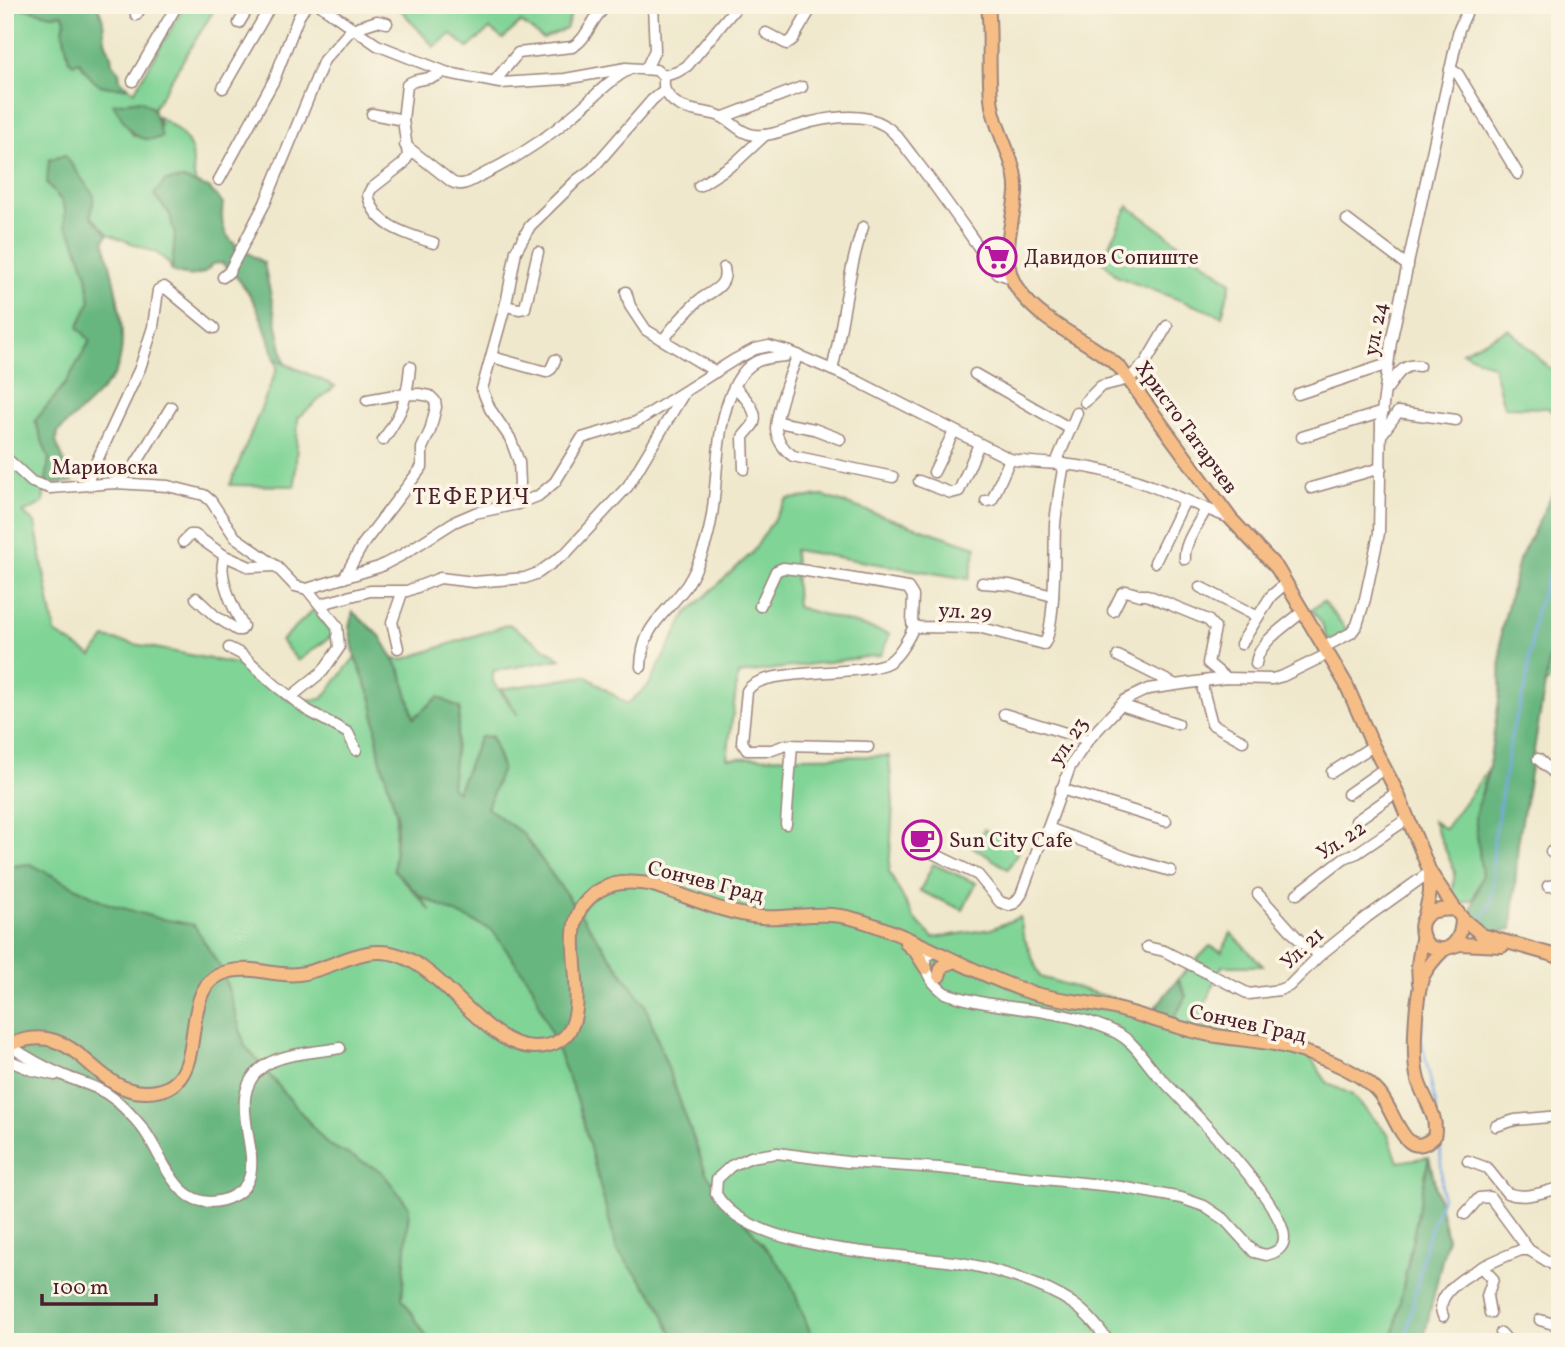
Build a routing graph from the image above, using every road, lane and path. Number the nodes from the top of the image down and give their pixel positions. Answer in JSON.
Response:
{"nodes":[{"id":1,"x":143,"y":5,"type":"edge"},
{"id":2,"x":177,"y":5,"type":"edge"},
{"id":3,"x":250,"y":5,"type":"edge"},
{"id":4,"x":271,"y":5,"type":"edge"},
{"id":5,"x":306,"y":5,"type":"edge"},
{"id":6,"x":320,"y":5,"type":"edge"},
{"id":7,"x":609,"y":5,"type":"edge"},
{"id":8,"x":653,"y":5,"type":"edge"},
{"id":9,"x":738,"y":5,"type":"edge"},
{"id":10,"x":813,"y":5,"type":"edge"},
{"id":11,"x":988,"y":5,"type":"edge"},
{"id":12,"x":1470,"y":5,"type":"edge"},
{"id":13,"x":136,"y":15,"type":"dead end"},
{"id":14,"x":239,"y":23,"type":"dead end"},
{"id":15,"x":387,"y":23,"type":"dead end"},
{"id":16,"x":352,"y":29,"type":"junction"},
{"id":17,"x":766,"y":33,"type":"dead end"},
{"id":18,"x":632,"y":69,"type":"junction"},
{"id":19,"x":646,"y":69,"type":"junction"},
{"id":20,"x":1450,"y":69,"type":"junction"},
{"id":21,"x":443,"y":72,"type":"junction"},
{"id":22,"x":664,"y":76,"type":"junction"},
{"id":23,"x":133,"y":81,"type":"dead end"},
{"id":24,"x":494,"y":82,"type":"junction"},
{"id":25,"x":802,"y":87,"type":"dead end"},
{"id":26,"x":223,"y":88,"type":"dead end"},
{"id":27,"x":664,"y":90,"type":"junction"},
{"id":28,"x":372,"y":114,"type":"dead end"},
{"id":29,"x":724,"y":117,"type":"junction"},
{"id":30,"x":403,"y":120,"type":"junction"},
{"id":31,"x":765,"y":135,"type":"junction"},
{"id":32,"x":405,"y":145,"type":"junction"},
{"id":33,"x":1518,"y":174,"type":"dead end"},
{"id":34,"x":219,"y":180,"type":"dead end"},
{"id":35,"x":699,"y":186,"type":"dead end"},
{"id":36,"x":1347,"y":220,"type":"dead end"},
{"id":37,"x":863,"y":227,"type":"dead end"},
{"id":38,"x":434,"y":243,"type":"dead end"},
{"id":39,"x":538,"y":251,"type":"dead end"},
{"id":40,"x":1408,"y":266,"type":"junction"},
{"id":41,"x":724,"y":268,"type":"dead end"},
{"id":42,"x":223,"y":277,"type":"dead end"},
{"id":43,"x":1012,"y":278,"type":"junction"},
{"id":44,"x":626,"y":292,"type":"dead end"},
{"id":45,"x":506,"y":306,"type":"junction"},
{"id":46,"x":1167,"y":326,"type":"dead end"},
{"id":47,"x":214,"y":328,"type":"dead end"},
{"id":48,"x":664,"y":340,"type":"junction"},
{"id":49,"x":794,"y":353,"type":"junction"},
{"id":50,"x":492,"y":357,"type":"junction"},
{"id":51,"x":555,"y":360,"type":"dead end"},
{"id":52,"x":1388,"y":364,"type":"junction"},
{"id":53,"x":1419,"y":366,"type":"dead end"},
{"id":54,"x":410,"y":367,"type":"dead end"},
{"id":55,"x":832,"y":370,"type":"junction"},
{"id":56,"x":716,"y":372,"type":"junction"},
{"id":57,"x":975,"y":374,"type":"dead end"},
{"id":58,"x":1129,"y":379,"type":"junction"},
{"id":59,"x":735,"y":387,"type":"junction"},
{"id":60,"x":687,"y":390,"type":"junction"},
{"id":61,"x":1384,"y":393,"type":"junction"},
{"id":62,"x":1298,"y":394,"type":"dead end"},
{"id":63,"x":408,"y":395,"type":"junction"},
{"id":64,"x":367,"y":400,"type":"dead end"},
{"id":65,"x":1085,"y":402,"type":"dead end"},
{"id":66,"x":172,"y":407,"type":"dead end"},
{"id":67,"x":1383,"y":412,"type":"junction"},
{"id":68,"x":1077,"y":413,"type":"dead end"},
{"id":69,"x":1457,"y":420,"type":"dead end"},
{"id":70,"x":778,"y":422,"type":"junction"},
{"id":71,"x":1069,"y":428,"type":"junction"},
{"id":72,"x":954,"y":431,"type":"junction"},
{"id":73,"x":1381,"y":434,"type":"junction"},
{"id":74,"x":1302,"y":436,"type":"dead end"},
{"id":75,"x":840,"y":439,"type":"dead end"},
{"id":76,"x":383,"y":440,"type":"dead end"},
{"id":77,"x":979,"y":444,"type":"junction"},
{"id":78,"x":5,"y":457,"type":"edge"},
{"id":79,"x":1010,"y":459,"type":"junction"},
{"id":80,"x":1060,"y":463,"type":"junction"},
{"id":81,"x":1381,"y":468,"type":"junction"},
{"id":82,"x":744,"y":469,"type":"dead end"},
{"id":83,"x":934,"y":472,"type":"dead end"},
{"id":84,"x":893,"y":477,"type":"dead end"},
{"id":85,"x":919,"y":481,"type":"dead end"},
{"id":86,"x":115,"y":483,"type":"junction"},
{"id":87,"x":86,"y":484,"type":"junction"},
{"id":88,"x":1311,"y":488,"type":"dead end"},
{"id":89,"x":1185,"y":500,"type":"junction"},
{"id":90,"x":986,"y":501,"type":"dead end"},
{"id":91,"x":517,"y":504,"type":"junction"},
{"id":92,"x":1206,"y":509,"type":"junction"},
{"id":93,"x":1230,"y":519,"type":"junction"},
{"id":94,"x":183,"y":542,"type":"dead end"},
{"id":95,"x":225,"y":556,"type":"junction"},
{"id":96,"x":1185,"y":559,"type":"dead end"},
{"id":97,"x":1155,"y":562,"type":"dead end"},
{"id":98,"x":276,"y":566,"type":"junction"},
{"id":99,"x":344,"y":578,"type":"junction"},
{"id":100,"x":982,"y":583,"type":"dead end"},
{"id":101,"x":1285,"y":583,"type":"junction"},
{"id":102,"x":1200,"y":587,"type":"dead end"},
{"id":103,"x":307,"y":589,"type":"junction"},
{"id":104,"x":402,"y":593,"type":"junction"},
{"id":105,"x":1053,"y":596,"type":"junction"},
{"id":106,"x":196,"y":598,"type":"dead end"},
{"id":107,"x":321,"y":604,"type":"junction"},
{"id":108,"x":760,"y":606,"type":"dead end"},
{"id":109,"x":1113,"y":611,"type":"dead end"},
{"id":110,"x":1302,"y":612,"type":"junction"},
{"id":111,"x":1258,"y":617,"type":"junction"},
{"id":112,"x":914,"y":626,"type":"junction"},
{"id":113,"x":1241,"y":644,"type":"dead end"},
{"id":114,"x":229,"y":648,"type":"dead end"},
{"id":115,"x":398,"y":648,"type":"dead end"},
{"id":116,"x":1326,"y":651,"type":"junction"},
{"id":117,"x":1118,"y":656,"type":"dead end"},
{"id":118,"x":1256,"y":664,"type":"dead end"},
{"id":119,"x":641,"y":667,"type":"dead end"},
{"id":120,"x":1226,"y":678,"type":"junction"},
{"id":121,"x":1203,"y":681,"type":"junction"},
{"id":122,"x":1177,"y":685,"type":"junction"},
{"id":123,"x":292,"y":696,"type":"junction"},
{"id":124,"x":1121,"y":705,"type":"junction"},
{"id":125,"x":1004,"y":714,"type":"dead end"},
{"id":126,"x":1178,"y":724,"type":"dead end"},
{"id":127,"x":1088,"y":740,"type":"junction"},
{"id":128,"x":1243,"y":741,"type":"dead end"},
{"id":129,"x":792,"y":746,"type":"junction"},
{"id":130,"x":1373,"y":746,"type":"junction"},
{"id":131,"x":868,"y":747,"type":"dead end"},
{"id":132,"x":356,"y":750,"type":"dead end"},
{"id":133,"x":1538,"y":759,"type":"dead end"},
{"id":134,"x":1385,"y":768,"type":"junction"},
{"id":135,"x":1332,"y":772,"type":"dead end"},
{"id":136,"x":1560,"y":778,"type":"edge"},
{"id":137,"x":1061,"y":789,"type":"junction"},
{"id":138,"x":1397,"y":792,"type":"junction"},
{"id":139,"x":1348,"y":794,"type":"dead end"},
{"id":140,"x":1407,"y":819,"type":"junction"},
{"id":141,"x":1166,"y":821,"type":"dead end"},
{"id":142,"x":1356,"y":821,"type":"dead end"},
{"id":143,"x":786,"y":824,"type":"dead end"},
{"id":144,"x":1048,"y":828,"type":"junction"},
{"id":145,"x":924,"y":849,"type":"dead end"},
{"id":146,"x":1171,"y":871,"type":"dead end"},
{"id":147,"x":1430,"y":872,"type":"junction"},
{"id":148,"x":1560,"y":885,"type":"edge"},
{"id":149,"x":1548,"y":886,"type":"dead end"},
{"id":150,"x":1258,"y":894,"type":"dead end"},
{"id":151,"x":1297,"y":894,"type":"dead end"},
{"id":152,"x":1459,"y":914,"type":"junction"},
{"id":153,"x":1424,"y":919,"type":"junction"},
{"id":154,"x":898,"y":936,"type":"junction"},
{"id":155,"x":1422,"y":939,"type":"junction"},
{"id":156,"x":1147,"y":947,"type":"dead end"},
{"id":157,"x":1520,"y":947,"type":"junction"},
{"id":158,"x":1446,"y":949,"type":"junction"},
{"id":159,"x":935,"y":951,"type":"junction"},
{"id":160,"x":1320,"y":955,"type":"junction"},
{"id":161,"x":1560,"y":957,"type":"edge"},
{"id":162,"x":955,"y":961,"type":"junction"},
{"id":163,"x":926,"y":968,"type":"junction"},
{"id":164,"x":939,"y":976,"type":"junction"},
{"id":165,"x":1420,"y":989,"type":"junction"},
{"id":166,"x":956,"y":995,"type":"junction"},
{"id":167,"x":38,"y":1037,"type":"junction"},
{"id":168,"x":7,"y":1046,"type":"edge"},
{"id":169,"x":340,"y":1048,"type":"dead end"},
{"id":170,"x":30,"y":1057,"type":"junction"},
{"id":171,"x":10,"y":1060,"type":"edge"},
{"id":172,"x":63,"y":1076,"type":"junction"},
{"id":173,"x":1560,"y":1116,"type":"edge"},
{"id":174,"x":1496,"y":1126,"type":"dead end"},
{"id":175,"x":1468,"y":1161,"type":"dead end"},
{"id":176,"x":1560,"y":1188,"type":"edge"},
{"id":177,"x":1465,"y":1214,"type":"dead end"},
{"id":178,"x":1529,"y":1250,"type":"junction"},
{"id":179,"x":1482,"y":1267,"type":"junction"},
{"id":180,"x":1560,"y":1269,"type":"edge"},
{"id":181,"x":1490,"y":1313,"type":"dead end"},
{"id":182,"x":1443,"y":1316,"type":"dead end"},
{"id":183,"x":1540,"y":1320,"type":"dead end"},
{"id":184,"x":1560,"y":1326,"type":"edge"},
{"id":185,"x":1501,"y":1333,"type":"dead end"},
{"id":186,"x":1109,"y":1342,"type":"edge"},
{"id":187,"x":1508,"y":1342,"type":"edge"}],
"edges":[{"from":1,"to":13,"type":"street"},
{"from":2,"to":23,"type":"street"},
{"from":3,"to":14,"type":"street"},
{"from":4,"to":26,"type":"street"},
{"from":5,"to":34,"type":"street"},
{"from":6,"to":16,"type":"street"},
{"from":7,"to":24,"type":"street"},
{"from":8,"to":19,"type":"street"},
{"from":9,"to":22,"type":"street"},
{"from":10,"to":17,"type":"street"},
{"from":11,"to":43,"type":"main road","name":"Христо Татарчев"},
{"from":12,"to":20,"type":"street","name":"ул. 24"},
{"from":15,"to":16,"type":"street"},
{"from":16,"to":21,"type":"street"},
{"from":16,"to":42,"type":"street"},
{"from":18,"to":19,"type":"street"},
{"from":18,"to":24,"type":"street"},
{"from":18,"to":32,"type":"street"},
{"from":19,"to":22,"type":"street"},
{"from":20,"to":33,"type":"street"},
{"from":20,"to":40,"type":"street","name":"ул. 24"},
{"from":21,"to":24,"type":"street"},
{"from":21,"to":30,"type":"street"},
{"from":22,"to":27,"type":"street"},
{"from":25,"to":29,"type":"street"},
{"from":27,"to":29,"type":"street"},
{"from":27,"to":45,"type":"street"},
{"from":28,"to":30,"type":"street"},
{"from":29,"to":31,"type":"street"},
{"from":30,"to":32,"type":"street"},
{"from":31,"to":35,"type":"street"},
{"from":31,"to":43,"type":"street"},
{"from":32,"to":38,"type":"street"},
{"from":36,"to":40,"type":"street"},
{"from":37,"to":55,"type":"street"},
{"from":39,"to":45,"type":"street"},
{"from":40,"to":52,"type":"street","name":"ул. 24"},
{"from":41,"to":48,"type":"street"},
{"from":43,"to":58,"type":"main road","name":"Христо Татарчев"},
{"from":44,"to":48,"type":"street"},
{"from":45,"to":50,"type":"street"},
{"from":46,"to":58,"type":"street"},
{"from":47,"to":87,"type":"street"},
{"from":48,"to":56,"type":"street"},
{"from":49,"to":55,"type":"street"},
{"from":49,"to":56,"type":"street"},
{"from":49,"to":59,"type":"street"},
{"from":49,"to":70,"type":"street"},
{"from":50,"to":51,"type":"street"},
{"from":50,"to":91,"type":"street"},
{"from":52,"to":61,"type":"street","name":"ул. 24"},
{"from":52,"to":62,"type":"street"},
{"from":53,"to":61,"type":"street"},
{"from":54,"to":63,"type":"street"},
{"from":55,"to":72,"type":"street"},
{"from":56,"to":60,"type":"street"},
{"from":57,"to":71,"type":"street"},
{"from":58,"to":65,"type":"street"},
{"from":58,"to":93,"type":"main road","name":"Христо Татарчев"},
{"from":59,"to":82,"type":"street"},
{"from":59,"to":119,"type":"street"},
{"from":60,"to":91,"type":"street"},
{"from":60,"to":104,"type":"street"},
{"from":61,"to":67,"type":"street","name":"ул. 24"},
{"from":63,"to":64,"type":"street"},
{"from":63,"to":76,"type":"street"},
{"from":63,"to":99,"type":"street"},
{"from":66,"to":86,"type":"street"},
{"from":67,"to":73,"type":"street","name":"ул. 24"},
{"from":67,"to":74,"type":"street"},
{"from":68,"to":71,"type":"street","name":"ул. 29"},
{"from":69,"to":73,"type":"street"},
{"from":70,"to":75,"type":"street"},
{"from":70,"to":84,"type":"street"},
{"from":71,"to":80,"type":"street","name":"ул. 29"},
{"from":72,"to":77,"type":"street"},
{"from":72,"to":83,"type":"street"},
{"from":73,"to":81,"type":"street","name":"ул. 24"},
{"from":77,"to":79,"type":"street"},
{"from":77,"to":85,"type":"street"},
{"from":78,"to":87,"type":"street","name":"Мариовска"},
{"from":79,"to":80,"type":"street"},
{"from":79,"to":90,"type":"street"},
{"from":80,"to":89,"type":"street"},
{"from":80,"to":105,"type":"street","name":"ул. 29"},
{"from":81,"to":88,"type":"street"},
{"from":81,"to":116,"type":"street","name":"ул. 24"},
{"from":86,"to":87,"type":"street","name":"Мариовска"},
{"from":86,"to":98,"type":"street","name":"Мариовска"},
{"from":89,"to":92,"type":"street"},
{"from":89,"to":97,"type":"street"},
{"from":91,"to":99,"type":"street"},
{"from":92,"to":93,"type":"street"},
{"from":92,"to":96,"type":"street"},
{"from":93,"to":101,"type":"main road","name":"Христо Татарчев"},
{"from":94,"to":95,"type":"street"},
{"from":95,"to":98,"type":"street"},
{"from":95,"to":106,"type":"street"},
{"from":98,"to":103,"type":"street"},
{"from":99,"to":103,"type":"street"},
{"from":100,"to":105,"type":"street"},
{"from":101,"to":110,"type":"main road","name":"Христо Татарчев"},
{"from":101,"to":111,"type":"street"},
{"from":102,"to":111,"type":"street"},
{"from":103,"to":107,"type":"street"},
{"from":104,"to":107,"type":"street"},
{"from":104,"to":115,"type":"street"},
{"from":105,"to":112,"type":"street","name":"ул. 29"},
{"from":107,"to":123,"type":"street"},
{"from":108,"to":112,"type":"street","name":"ул. 29"},
{"from":109,"to":120,"type":"street"},
{"from":110,"to":116,"type":"main road","name":"Христо Татарчев"},
{"from":110,"to":118,"type":"street"},
{"from":111,"to":113,"type":"street"},
{"from":112,"to":129,"type":"street"},
{"from":114,"to":123,"type":"street"},
{"from":116,"to":120,"type":"street","name":"ул. 23"},
{"from":116,"to":130,"type":"main road","name":"Христо Татарчев"},
{"from":117,"to":122,"type":"street"},
{"from":120,"to":121,"type":"street","name":"ул. 23"},
{"from":121,"to":122,"type":"street","name":"ул. 23"},
{"from":121,"to":128,"type":"street"},
{"from":122,"to":124,"type":"street","name":"ул. 23"},
{"from":123,"to":132,"type":"street"},
{"from":124,"to":126,"type":"street"},
{"from":124,"to":127,"type":"street","name":"ул. 23"},
{"from":125,"to":127,"type":"street"},
{"from":127,"to":137,"type":"street","name":"ул. 23"},
{"from":129,"to":131,"type":"street"},
{"from":129,"to":143,"type":"street"},
{"from":130,"to":134,"type":"main road","name":"Христо Татарчев"},
{"from":130,"to":135,"type":"street"},
{"from":133,"to":136,"type":"street"},
{"from":134,"to":138,"type":"main road","name":"Христо Татарчев"},
{"from":134,"to":139,"type":"street"},
{"from":137,"to":141,"type":"street"},
{"from":137,"to":144,"type":"street","name":"ул. 23"},
{"from":138,"to":140,"type":"main road","name":"Христо Татарчев"},
{"from":138,"to":142,"type":"street"},
{"from":140,"to":147,"type":"main road","name":"Христо Татарчев"},
{"from":140,"to":151,"type":"street","name":"Ул. 22"},
{"from":144,"to":145,"type":"street","name":"ул. 23"},
{"from":144,"to":146,"type":"street"},
{"from":147,"to":152,"type":"main road","name":"Христо Татарчев"},
{"from":147,"to":153,"type":"main road","name":"Христо Татарчев"},
{"from":147,"to":160,"type":"street","name":"Ул. 21"},
{"from":148,"to":149,"type":"street"},
{"from":150,"to":160,"type":"street"},
{"from":152,"to":153,"type":"main road"},
{"from":152,"to":157,"type":"main road","name":"Христо Татарчев"},
{"from":152,"to":158,"type":"main road"},
{"from":153,"to":155,"type":"main road"},
{"from":154,"to":159,"type":"main road","name":"Сончев Град"},
{"from":154,"to":163,"type":"main road"},
{"from":154,"to":167,"type":"main road","name":"Сончев Град"},
{"from":155,"to":158,"type":"main road"},
{"from":155,"to":165,"type":"main road"},
{"from":156,"to":160,"type":"street","name":"Ул. 21"},
{"from":157,"to":158,"type":"main road","name":"Христо Татарчев"},
{"from":157,"to":161,"type":"main road","name":"Христо Татарчев"},
{"from":158,"to":165,"type":"main road"},
{"from":159,"to":162,"type":"main road","name":"Сончев Град"},
{"from":159,"to":163,"type":"street"},
{"from":159,"to":164,"type":"street"},
{"from":162,"to":164,"type":"main road"},
{"from":162,"to":165,"type":"main road","name":"Сончев Град"},
{"from":163,"to":166,"type":"street"},
{"from":164,"to":166,"type":"street"},
{"from":166,"to":186,"type":"street"},
{"from":167,"to":168,"type":"main road"},
{"from":167,"to":170,"type":"street"},
{"from":168,"to":170,"type":"street"},
{"from":168,"to":171,"type":"street"},
{"from":169,"to":172,"type":"street"},
{"from":170,"to":172,"type":"street"},
{"from":171,"to":172,"type":"street"},
{"from":173,"to":174,"type":"street"},
{"from":175,"to":176,"type":"street"},
{"from":177,"to":178,"type":"street"},
{"from":178,"to":179,"type":"street"},
{"from":178,"to":180,"type":"street"},
{"from":179,"to":181,"type":"street"},
{"from":179,"to":182,"type":"street"},
{"from":183,"to":184,"type":"street"},
{"from":185,"to":187,"type":"street"}]}
